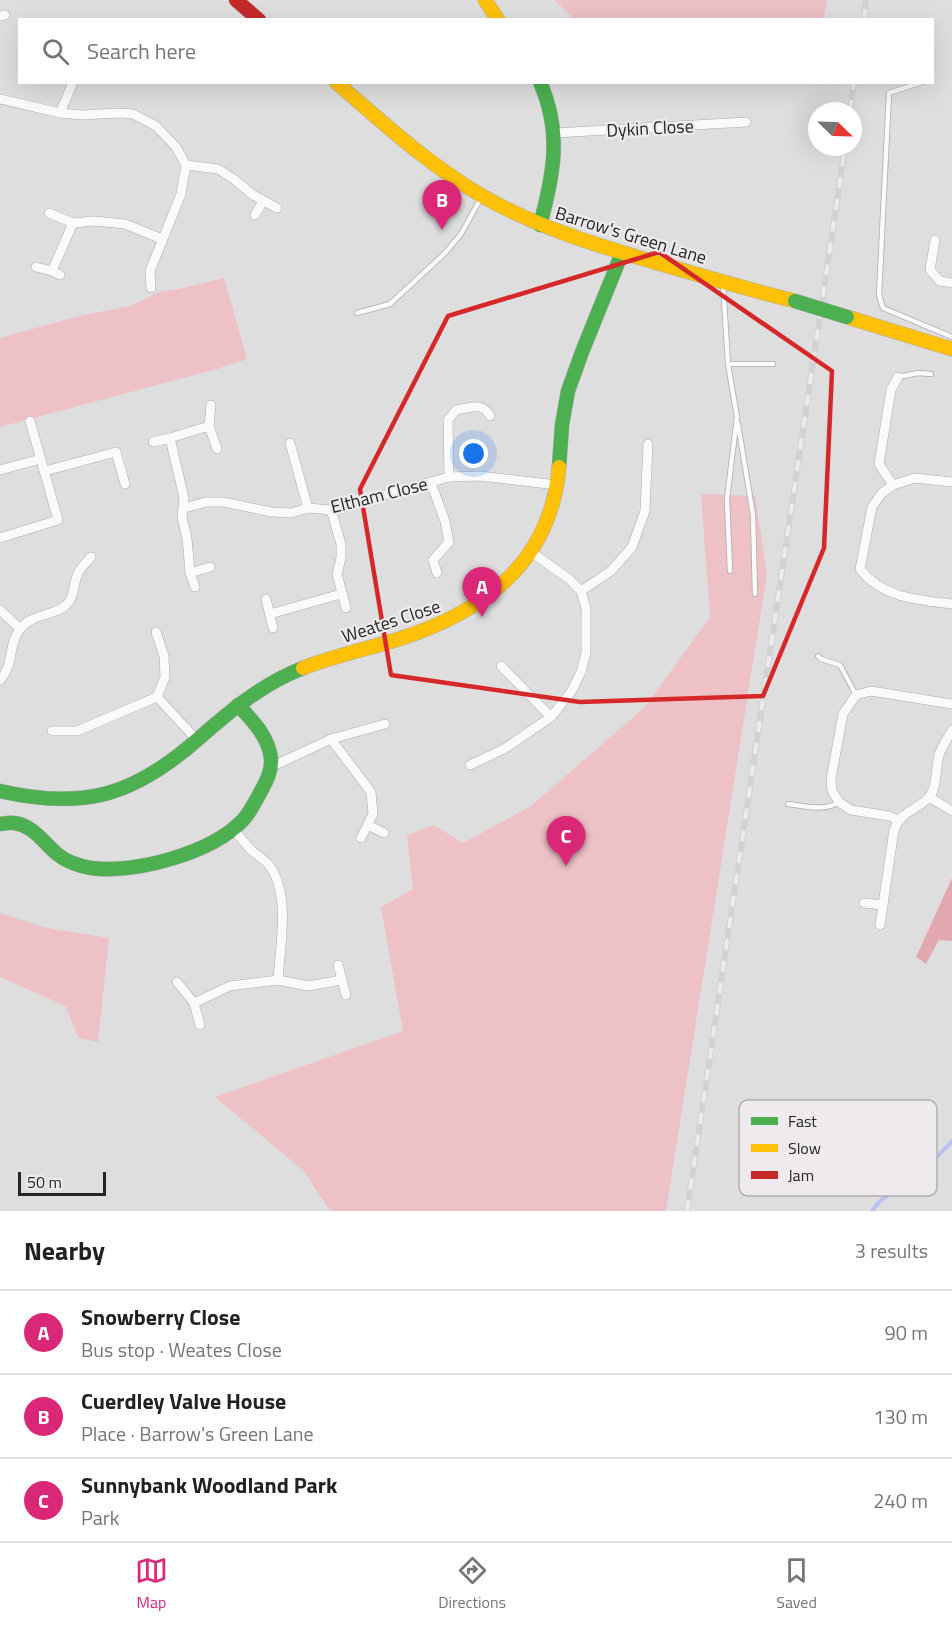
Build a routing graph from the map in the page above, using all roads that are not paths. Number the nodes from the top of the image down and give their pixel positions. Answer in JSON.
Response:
{"nodes":[{"id":1,"x":236,"y":0,"type":"edge"},
{"id":2,"x":485,"y":0,"type":"edge"},
{"id":3,"x":257,"y":18,"type":"edge"},
{"id":4,"x":497,"y":18,"type":"edge"},
{"id":5,"x":72,"y":84,"type":"edge"},
{"id":6,"x":338,"y":84,"type":"edge"},
{"id":7,"x":541,"y":84,"type":"edge"},
{"id":8,"x":916,"y":84,"type":"edge"},
{"id":9,"x":0,"y":99,"type":"edge"},
{"id":10,"x":60,"y":113,"type":"junction"},
{"id":11,"x":746,"y":122,"type":"dead end"},
{"id":12,"x":555,"y":133,"type":"junction"},
{"id":13,"x":186,"y":165,"type":"junction"},
{"id":14,"x":483,"y":196,"type":"junction"},
{"id":15,"x":263,"y":201,"type":"junction"},
{"id":16,"x":277,"y":208,"type":"dead end"},
{"id":17,"x":50,"y":213,"type":"dead end"},
{"id":18,"x":255,"y":215,"type":"dead end"},
{"id":19,"x":73,"y":223,"type":"junction"},
{"id":20,"x":540,"y":225,"type":"junction"},
{"id":21,"x":162,"y":239,"type":"junction"},
{"id":22,"x":935,"y":240,"type":"dead end"},
{"id":23,"x":621,"y":253,"type":"junction"},
{"id":24,"x":36,"y":267,"type":"dead end"},
{"id":25,"x":723,"y":282,"type":"junction"},
{"id":26,"x":952,"y":283,"type":"edge"},
{"id":27,"x":151,"y":288,"type":"dead end"},
{"id":28,"x":357,"y":313,"type":"dead end"},
{"id":29,"x":952,"y":337,"type":"edge"},
{"id":30,"x":952,"y":349,"type":"edge"},
{"id":31,"x":728,"y":364,"type":"junction"},
{"id":32,"x":773,"y":364,"type":"dead end"},
{"id":33,"x":931,"y":374,"type":"dead end"},
{"id":34,"x":898,"y":377,"type":"joint"},
{"id":35,"x":211,"y":405,"type":"dead end"},
{"id":36,"x":490,"y":416,"type":"dead end"},
{"id":37,"x":737,"y":417,"type":"junction"},
{"id":38,"x":30,"y":421,"type":"dead end"},
{"id":39,"x":209,"y":426,"type":"junction"},
{"id":40,"x":170,"y":438,"type":"junction"},
{"id":41,"x":153,"y":442,"type":"dead end"},
{"id":42,"x":290,"y":443,"type":"dead end"},
{"id":43,"x":648,"y":444,"type":"dead end"},
{"id":44,"x":217,"y":449,"type":"dead end"},
{"id":45,"x":41,"y":459,"type":"junction"},
{"id":46,"x":0,"y":470,"type":"edge"},
{"id":47,"x":45,"y":471,"type":"junction"},
{"id":48,"x":449,"y":477,"type":"junction"},
{"id":49,"x":952,"y":482,"type":"edge"},
{"id":50,"x":431,"y":483,"type":"junction"},
{"id":51,"x":126,"y":484,"type":"dead end"},
{"id":52,"x":557,"y":485,"type":"junction"},
{"id":53,"x":893,"y":485,"type":"junction"},
{"id":54,"x":184,"y":508,"type":"junction"},
{"id":55,"x":308,"y":508,"type":"junction"},
{"id":56,"x":331,"y":510,"type":"junction"},
{"id":57,"x":0,"y":538,"type":"edge"},
{"id":58,"x":531,"y":552,"type":"junction"},
{"id":59,"x":91,"y":557,"type":"dead end"},
{"id":60,"x":210,"y":567,"type":"dead end"},
{"id":61,"x":730,"y":571,"type":"dead end"},
{"id":62,"x":190,"y":573,"type":"junction"},
{"id":63,"x":437,"y":573,"type":"dead end"},
{"id":64,"x":195,"y":587,"type":"dead end"},
{"id":65,"x":580,"y":591,"type":"junction"},
{"id":66,"x":341,"y":594,"type":"junction"},
{"id":67,"x":755,"y":594,"type":"dead end"},
{"id":68,"x":266,"y":599,"type":"dead end"},
{"id":69,"x":952,"y":604,"type":"edge"},
{"id":70,"x":346,"y":608,"type":"dead end"},
{"id":71,"x":0,"y":610,"type":"edge"},
{"id":72,"x":270,"y":614,"type":"junction"},
{"id":73,"x":273,"y":628,"type":"dead end"},
{"id":74,"x":20,"y":629,"type":"junction"},
{"id":75,"x":156,"y":632,"type":"dead end"},
{"id":76,"x":818,"y":656,"type":"dead end"},
{"id":77,"x":501,"y":666,"type":"dead end"},
{"id":78,"x":0,"y":680,"type":"edge"},
{"id":79,"x":856,"y":695,"type":"junction"},
{"id":80,"x":157,"y":697,"type":"junction"},
{"id":81,"x":952,"y":704,"type":"edge"},
{"id":82,"x":238,"y":705,"type":"junction"},
{"id":83,"x":551,"y":717,"type":"junction"},
{"id":84,"x":385,"y":724,"type":"dead end"},
{"id":85,"x":952,"y":730,"type":"edge"},
{"id":86,"x":52,"y":731,"type":"dead end"},
{"id":87,"x":331,"y":739,"type":"junction"},
{"id":88,"x":196,"y":740,"type":"junction"},
{"id":89,"x":470,"y":765,"type":"dead end"},
{"id":90,"x":271,"y":767,"type":"junction"},
{"id":91,"x":0,"y":791,"type":"edge"},
{"id":92,"x":929,"y":797,"type":"junction"},
{"id":93,"x":839,"y":802,"type":"junction"},
{"id":94,"x":788,"y":804,"type":"dead end"},
{"id":95,"x":952,"y":811,"type":"edge"},
{"id":96,"x":898,"y":820,"type":"junction"},
{"id":97,"x":0,"y":824,"type":"edge"},
{"id":98,"x":368,"y":825,"type":"junction"},
{"id":99,"x":233,"y":829,"type":"junction"},
{"id":100,"x":384,"y":833,"type":"dead end"},
{"id":101,"x":361,"y":838,"type":"dead end"},
{"id":102,"x":864,"y":903,"type":"dead end"},
{"id":103,"x":883,"y":905,"type":"junction"},
{"id":104,"x":880,"y":925,"type":"dead end"},
{"id":105,"x":338,"y":965,"type":"dead end"},
{"id":106,"x":278,"y":980,"type":"junction"},
{"id":107,"x":341,"y":980,"type":"junction"},
{"id":108,"x":177,"y":982,"type":"dead end"},
{"id":109,"x":346,"y":995,"type":"dead end"},
{"id":110,"x":194,"y":1003,"type":"junction"},
{"id":111,"x":200,"y":1025,"type":"dead end"}],
"edges":[{"from":1,"to":3,"type":"street"},
{"from":2,"to":4,"type":"street"},
{"from":5,"to":10,"type":"street"},
{"from":6,"to":14,"type":"street","name":"Barrow's Green Lane"},
{"from":7,"to":12,"type":"street"},
{"from":8,"to":29,"type":"lane"},
{"from":9,"to":10,"type":"street"},
{"from":10,"to":13,"type":"street"},
{"from":11,"to":12,"type":"street","name":"Dykin Close"},
{"from":12,"to":20,"type":"street"},
{"from":13,"to":15,"type":"street"},
{"from":13,"to":21,"type":"street"},
{"from":14,"to":20,"type":"street","name":"Barrow's Green Lane"},
{"from":14,"to":28,"type":"lane"},
{"from":15,"to":16,"type":"street"},
{"from":15,"to":18,"type":"street"},
{"from":17,"to":19,"type":"street"},
{"from":19,"to":21,"type":"street"},
{"from":19,"to":24,"type":"street"},
{"from":20,"to":23,"type":"street","name":"Barrow's Green Lane"},
{"from":21,"to":27,"type":"street"},
{"from":22,"to":26,"type":"street"},
{"from":23,"to":25,"type":"street","name":"Barrow's Green Lane"},
{"from":23,"to":52,"type":"street","name":"Weates Close"},
{"from":25,"to":30,"type":"street","name":"Barrow's Green Lane","bridge":true},
{"from":25,"to":31,"type":"lane"},
{"from":31,"to":32,"type":"lane"},
{"from":31,"to":37,"type":"lane"},
{"from":33,"to":34,"type":"lane"},
{"from":34,"to":53,"type":"street"},
{"from":35,"to":39,"type":"street"},
{"from":36,"to":48,"type":"street","name":"Eltham Close"},
{"from":37,"to":61,"type":"lane"},
{"from":37,"to":67,"type":"lane"},
{"from":38,"to":45,"type":"street"},
{"from":39,"to":40,"type":"street"},
{"from":39,"to":44,"type":"street"},
{"from":40,"to":41,"type":"street"},
{"from":40,"to":54,"type":"street"},
{"from":42,"to":55,"type":"street","name":"Eltham Close"},
{"from":43,"to":65,"type":"street"},
{"from":45,"to":46,"type":"street"},
{"from":45,"to":47,"type":"street"},
{"from":47,"to":51,"type":"street"},
{"from":47,"to":57,"type":"street"},
{"from":48,"to":50,"type":"street","name":"Eltham Close"},
{"from":48,"to":52,"type":"street","name":"Eltham Close"},
{"from":49,"to":53,"type":"street"},
{"from":50,"to":56,"type":"street","name":"Eltham Close"},
{"from":50,"to":63,"type":"street"},
{"from":52,"to":58,"type":"street","name":"Weates Close"},
{"from":53,"to":69,"type":"street"},
{"from":54,"to":55,"type":"street","name":"Eltham Close"},
{"from":54,"to":62,"type":"street"},
{"from":55,"to":56,"type":"street","name":"Eltham Close"},
{"from":56,"to":66,"type":"street"},
{"from":58,"to":65,"type":"street"},
{"from":58,"to":82,"type":"street","name":"Weates Close"},
{"from":59,"to":74,"type":"street"},
{"from":60,"to":62,"type":"street"},
{"from":62,"to":64,"type":"street"},
{"from":65,"to":83,"type":"street"},
{"from":66,"to":70,"type":"street"},
{"from":66,"to":72,"type":"street"},
{"from":68,"to":72,"type":"street"},
{"from":71,"to":74,"type":"street"},
{"from":72,"to":73,"type":"street"},
{"from":74,"to":78,"type":"street"},
{"from":75,"to":80,"type":"street"},
{"from":76,"to":79,"type":"lane"},
{"from":77,"to":83,"type":"street"},
{"from":79,"to":81,"type":"street"},
{"from":79,"to":93,"type":"street"},
{"from":80,"to":86,"type":"street"},
{"from":80,"to":88,"type":"street"},
{"from":82,"to":88,"type":"street","name":"Weates Close"},
{"from":82,"to":90,"type":"street"},
{"from":83,"to":89,"type":"street"},
{"from":84,"to":87,"type":"street"},
{"from":85,"to":92,"type":"street"},
{"from":87,"to":90,"type":"street"},
{"from":87,"to":98,"type":"street"},
{"from":88,"to":91,"type":"street","name":"Weates Close"},
{"from":90,"to":99,"type":"street"},
{"from":92,"to":95,"type":"street"},
{"from":92,"to":96,"type":"street"},
{"from":93,"to":94,"type":"lane"},
{"from":93,"to":96,"type":"street"},
{"from":96,"to":103,"type":"street"},
{"from":97,"to":99,"type":"street"},
{"from":98,"to":100,"type":"street"},
{"from":98,"to":101,"type":"street"},
{"from":99,"to":106,"type":"street"},
{"from":102,"to":103,"type":"street"},
{"from":103,"to":104,"type":"street"},
{"from":105,"to":107,"type":"street"},
{"from":106,"to":107,"type":"street"},
{"from":106,"to":110,"type":"street"},
{"from":107,"to":109,"type":"street"},
{"from":108,"to":110,"type":"street"},
{"from":110,"to":111,"type":"street"}]}
